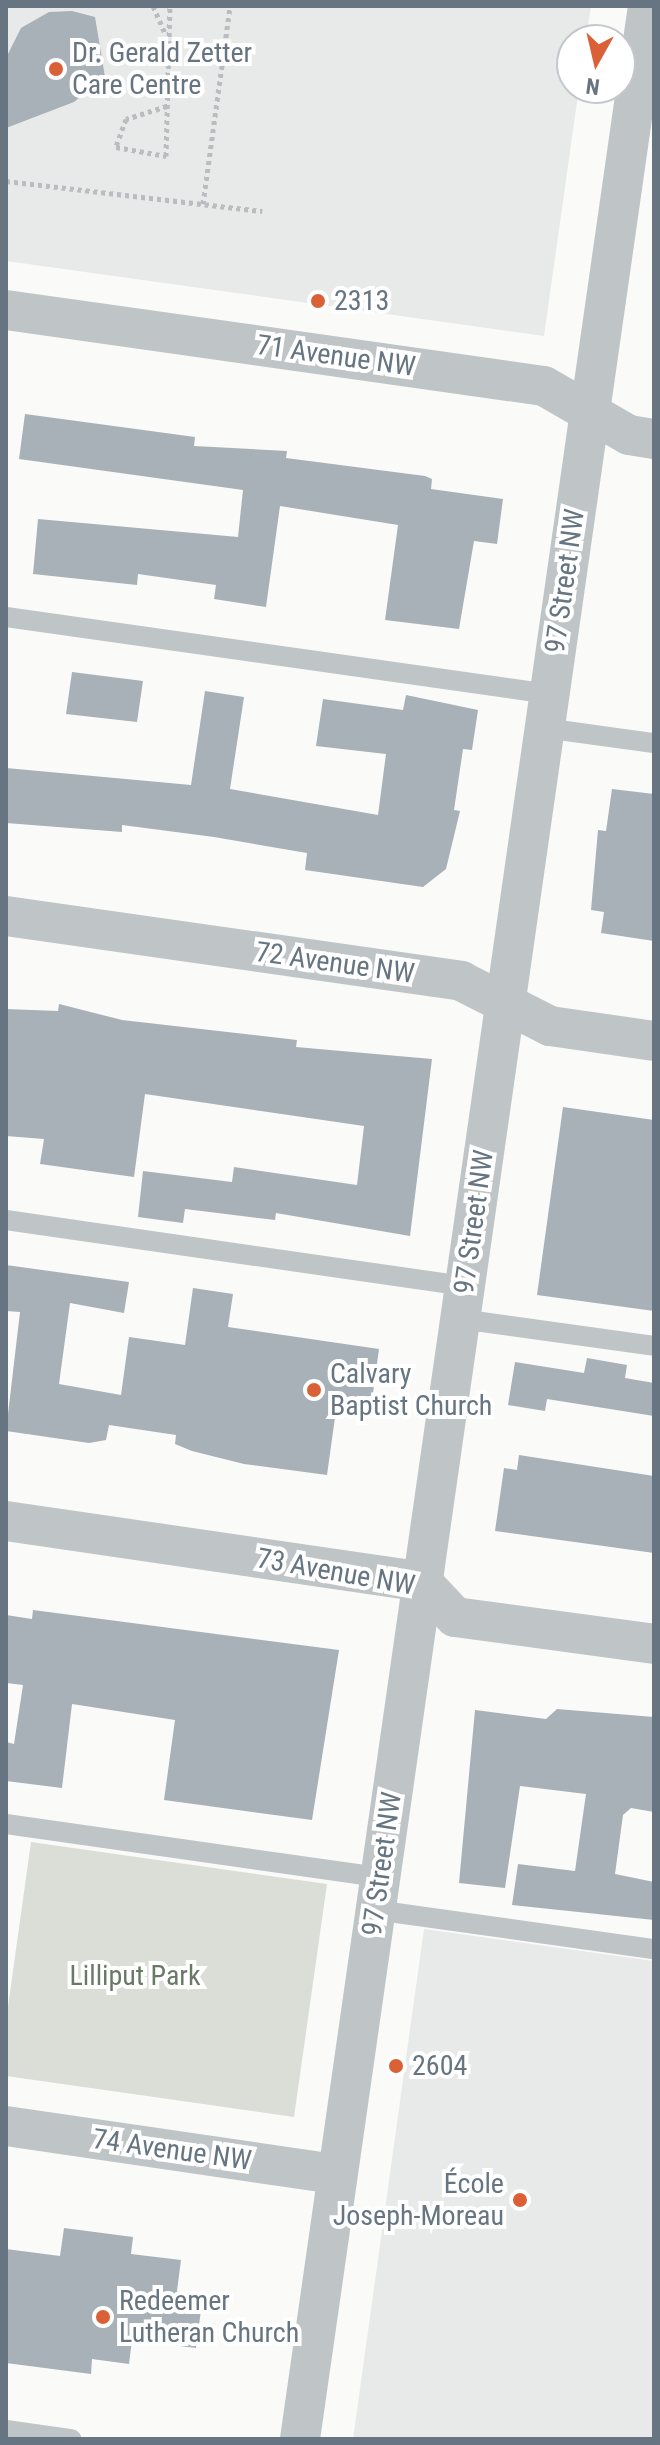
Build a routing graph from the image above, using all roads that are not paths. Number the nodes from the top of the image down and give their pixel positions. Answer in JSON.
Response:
{"nodes":[{"id":1,"x":648,"y":6,"type":"edge"},
{"id":2,"x":642,"y":136,"type":"edge"},
{"id":3,"x":6,"y":310,"type":"edge"},
{"id":4,"x":589,"y":412,"type":"junction"},
{"id":5,"x":654,"y":439,"type":"edge"},
{"id":6,"x":6,"y":617,"type":"edge"},
{"id":7,"x":547,"y":711,"type":"junction"},
{"id":8,"x":654,"y":743,"type":"edge"},
{"id":9,"x":6,"y":916,"type":"edge"},
{"id":10,"x":503,"y":1003,"type":"junction"},
{"id":11,"x":654,"y":1041,"type":"edge"},
{"id":12,"x":6,"y":1220,"type":"edge"},
{"id":13,"x":463,"y":1302,"type":"junction"},
{"id":14,"x":654,"y":1346,"type":"edge"},
{"id":15,"x":6,"y":1521,"type":"edge"},
{"id":16,"x":422,"y":1582,"type":"junction"},
{"id":17,"x":654,"y":1644,"type":"edge"},
{"id":18,"x":6,"y":1824,"type":"edge"},
{"id":19,"x":378,"y":1894,"type":"junction"},
{"id":20,"x":654,"y":1949,"type":"edge"},
{"id":21,"x":6,"y":2126,"type":"edge"},
{"id":22,"x":337,"y":2174,"type":"junction"},
{"id":23,"x":6,"y":2430,"type":"edge"},
{"id":24,"x":71,"y":2439,"type":"edge"},
{"id":25,"x":300,"y":2439,"type":"edge"}],
"edges":[{"from":1,"to":2,"type":"street","name":"97 Street NW"},
{"from":2,"to":4,"type":"street","name":"97 Street NW"},
{"from":3,"to":4,"type":"street","name":"71 Avenue NW"},
{"from":4,"to":5,"type":"street","name":"71 Avenue NW"},
{"from":4,"to":7,"type":"street","name":"97 Street NW"},
{"from":6,"to":7,"type":"lane"},
{"from":7,"to":8,"type":"lane"},
{"from":7,"to":10,"type":"street","name":"97 Street NW"},
{"from":9,"to":10,"type":"street","name":"72 Avenue NW"},
{"from":10,"to":11,"type":"street","name":"72 Avenue NW"},
{"from":10,"to":13,"type":"street","name":"97 Street NW"},
{"from":12,"to":13,"type":"lane"},
{"from":13,"to":14,"type":"lane"},
{"from":13,"to":16,"type":"street","name":"97 Street NW"},
{"from":15,"to":16,"type":"street","name":"73 Avenue NW"},
{"from":16,"to":17,"type":"street","name":"73 Avenue NW"},
{"from":16,"to":19,"type":"street","name":"97 Street NW"},
{"from":18,"to":19,"type":"lane"},
{"from":19,"to":20,"type":"lane"},
{"from":19,"to":22,"type":"street","name":"97 Street NW"},
{"from":21,"to":22,"type":"street","name":"74 Avenue NW"},
{"from":22,"to":25,"type":"street","name":"97 Street NW"},
{"from":23,"to":24,"type":"lane"}]}
